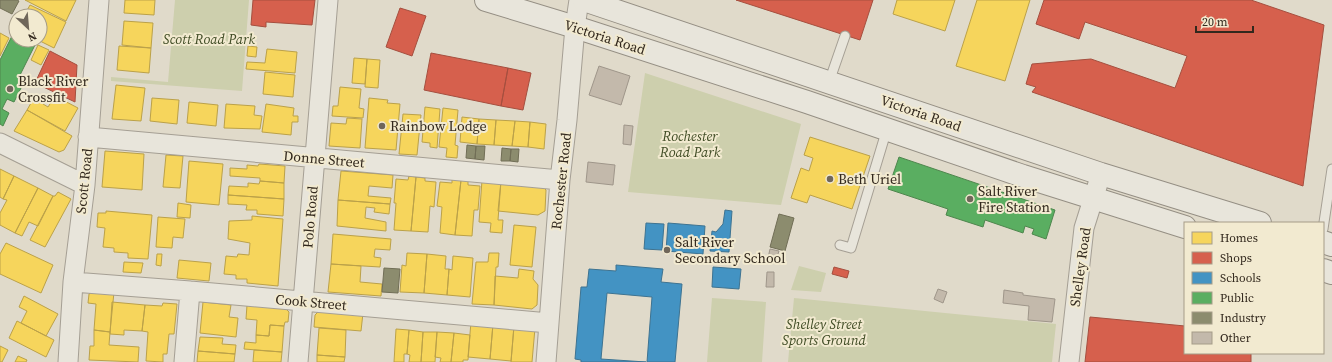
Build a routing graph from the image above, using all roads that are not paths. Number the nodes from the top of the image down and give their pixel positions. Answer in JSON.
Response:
{"nodes":[{"id":1,"x":99,"y":0,"type":"edge"},
{"id":2,"x":328,"y":0,"type":"edge"},
{"id":3,"x":486,"y":0,"type":"edge"},
{"id":4,"x":579,"y":0,"type":"edge"},
{"id":5,"x":584,"y":0,"type":"edge"},
{"id":6,"x":527,"y":6,"type":"edge"},
{"id":7,"x":575,"y":27,"type":"junction"},
{"id":8,"x":845,"y":36,"type":"dead end"},
{"id":9,"x":829,"y":82,"type":"junction"},
{"id":10,"x":821,"y":107,"type":"junction"},
{"id":11,"x":887,"y":128,"type":"junction"},
{"id":12,"x":925,"y":130,"type":"junction"},
{"id":13,"x":88,"y":137,"type":"junction"},
{"id":14,"x":0,"y":143,"type":"edge"},
{"id":15,"x":315,"y":159,"type":"junction"},
{"id":16,"x":1332,"y":169,"type":"edge"},
{"id":17,"x":1101,"y":174,"type":"junction"},
{"id":18,"x":560,"y":180,"type":"junction"},
{"id":19,"x":85,"y":184,"type":"junction"},
{"id":20,"x":1094,"y":198,"type":"junction"},
{"id":21,"x":1172,"y":211,"type":"edge"},
{"id":22,"x":1253,"y":222,"type":"edge"},
{"id":23,"x":1324,"y":222,"type":"edge"},
{"id":24,"x":840,"y":245,"type":"dead end"},
{"id":25,"x":73,"y":282,"type":"junction"},
{"id":26,"x":190,"y":291,"type":"junction"},
{"id":27,"x":303,"y":301,"type":"junction"},
{"id":28,"x":549,"y":323,"type":"junction"},
{"id":29,"x":68,"y":362,"type":"edge"},
{"id":30,"x":184,"y":362,"type":"edge"},
{"id":31,"x":298,"y":362,"type":"edge"},
{"id":32,"x":546,"y":362,"type":"edge"},
{"id":33,"x":1068,"y":362,"type":"edge"}],
"edges":[{"from":1,"to":13,"type":"street","name":"Scott Road"},
{"from":2,"to":15,"type":"street","name":"Polo Road"},
{"from":3,"to":6,"type":"main road","name":"Victoria Road"},
{"from":4,"to":7,"type":"street","name":"Rochester Road"},
{"from":5,"to":9,"type":"main road","name":"Victoria Road"},
{"from":6,"to":7,"type":"main road","name":"Victoria Road"},
{"from":7,"to":10,"type":"main road","name":"Victoria Road"},
{"from":7,"to":18,"type":"street","name":"Rochester Road"},
{"from":8,"to":9,"type":"lane"},
{"from":9,"to":10,"type":"main road"},
{"from":9,"to":12,"type":"main road","name":"Victoria Road"},
{"from":10,"to":11,"type":"main road","name":"Victoria Road"},
{"from":11,"to":12,"type":"main road","name":"Victoria Road"},
{"from":11,"to":24,"type":"lane"},
{"from":12,"to":17,"type":"main road","name":"Victoria Road"},
{"from":12,"to":20,"type":"main road","name":"Victoria Road"},
{"from":13,"to":15,"type":"street","name":"Donne Street"},
{"from":13,"to":19,"type":"street","name":"Scott Road"},
{"from":14,"to":19,"type":"street"},
{"from":15,"to":18,"type":"street","name":"Donne Street"},
{"from":15,"to":27,"type":"street","name":"Polo Road"},
{"from":16,"to":23,"type":"lane"},
{"from":17,"to":20,"type":"street","name":"Shelley Road"},
{"from":17,"to":21,"type":"main road","name":"Victoria Road"},
{"from":18,"to":28,"type":"street","name":"Rochester Road"},
{"from":19,"to":25,"type":"street","name":"Scott Road"},
{"from":20,"to":21,"type":"main road","name":"Victoria Road"},
{"from":20,"to":33,"type":"street","name":"Shelley Road"},
{"from":21,"to":22,"type":"main road","name":"Victoria Road"},
{"from":25,"to":26,"type":"street","name":"Cook Street"},
{"from":25,"to":29,"type":"street","name":"Scott Road"},
{"from":26,"to":27,"type":"street","name":"Cook Street"},
{"from":26,"to":30,"type":"street"},
{"from":27,"to":28,"type":"street","name":"Cook Street"},
{"from":27,"to":31,"type":"street","name":"Polo Road"},
{"from":28,"to":32,"type":"street","name":"Rochester Road"}]}
